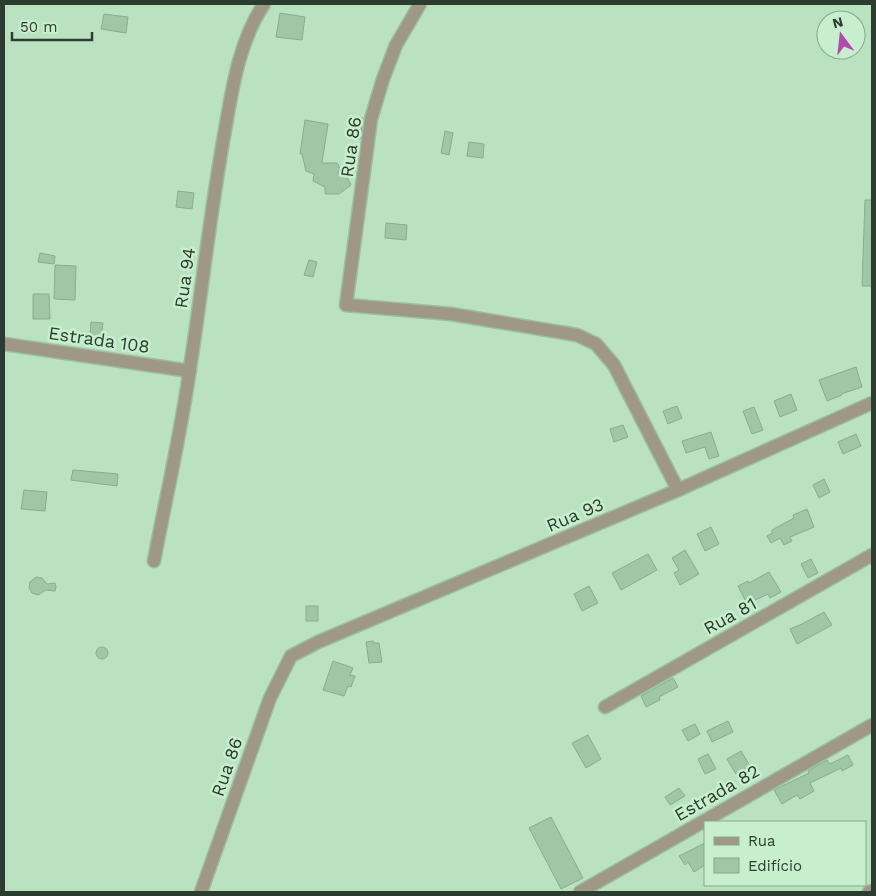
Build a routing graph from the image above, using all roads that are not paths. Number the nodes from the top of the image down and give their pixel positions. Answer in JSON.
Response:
{"nodes":[{"id":1,"x":264,"y":4,"type":"edge"},
{"id":2,"x":420,"y":4,"type":"edge"},
{"id":3,"x":4,"y":344,"type":"edge"},
{"id":4,"x":190,"y":371,"type":"junction"},
{"id":5,"x":872,"y":403,"type":"edge"},
{"id":6,"x":678,"y":490,"type":"junction"},
{"id":7,"x":872,"y":556,"type":"edge"},
{"id":8,"x":154,"y":561,"type":"dead end"},
{"id":9,"x":290,"y":656,"type":"joint"},
{"id":10,"x":605,"y":707,"type":"dead end"},
{"id":11,"x":872,"y":725,"type":"edge"},
{"id":12,"x":704,"y":821,"type":"edge"},
{"id":13,"x":704,"y":821,"type":"edge"},
{"id":14,"x":202,"y":892,"type":"edge"},
{"id":15,"x":580,"y":892,"type":"edge"}],
"edges":[{"from":1,"to":4,"type":"street","name":"Rua 94"},
{"from":2,"to":6,"type":"street","name":"Rua 86"},
{"from":3,"to":4,"type":"street","name":"Estrada 108"},
{"from":4,"to":8,"type":"street","name":"Rua 94"},
{"from":5,"to":6,"type":"street","name":"Rua 93"},
{"from":6,"to":9,"type":"street","name":"Rua 93"},
{"from":7,"to":10,"type":"street","name":"Rua 81"},
{"from":9,"to":14,"type":"street","name":"Rua 86"},
{"from":11,"to":13,"type":"street","name":"Estrada 82"},
{"from":12,"to":15,"type":"street","name":"Estrada 82"}]}
